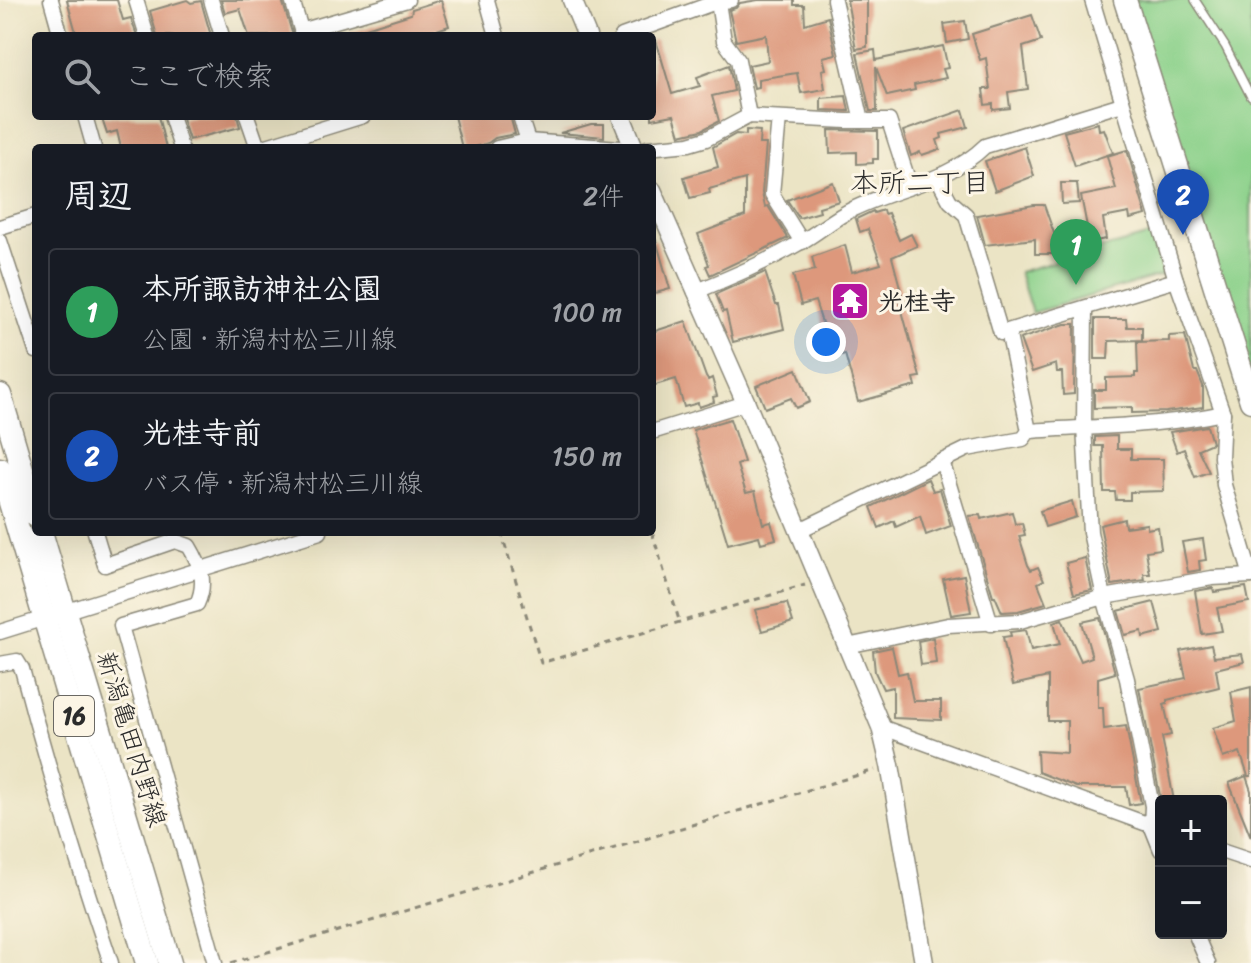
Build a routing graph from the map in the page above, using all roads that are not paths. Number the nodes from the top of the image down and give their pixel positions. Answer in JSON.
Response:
{"nodes":[{"id":1,"x":51,"y":0,"type":"edge"},
{"id":2,"x":136,"y":0,"type":"edge"},
{"id":3,"x":211,"y":0,"type":"edge"},
{"id":4,"x":292,"y":0,"type":"edge"},
{"id":5,"x":407,"y":0,"type":"edge"},
{"id":6,"x":487,"y":0,"type":"edge"},
{"id":7,"x":572,"y":0,"type":"edge"},
{"id":8,"x":834,"y":0,"type":"edge"},
{"id":9,"x":1092,"y":0,"type":"edge"},
{"id":10,"x":1125,"y":0,"type":"edge"},
{"id":11,"x":1195,"y":0,"type":"edge"},
{"id":12,"x":725,"y":1,"type":"edge"},
{"id":13,"x":60,"y":32,"type":"edge"},
{"id":14,"x":146,"y":32,"type":"edge"},
{"id":15,"x":221,"y":32,"type":"edge"},
{"id":16,"x":301,"y":32,"type":"edge"},
{"id":17,"x":308,"y":32,"type":"edge"},
{"id":18,"x":496,"y":32,"type":"edge"},
{"id":19,"x":585,"y":32,"type":"edge"},
{"id":20,"x":634,"y":32,"type":"edge"},
{"id":21,"x":1251,"y":97,"type":"edge"},
{"id":22,"x":1122,"y":104,"type":"junction"},
{"id":23,"x":749,"y":116,"type":"junction"},
{"id":24,"x":779,"y":118,"type":"junction"},
{"id":25,"x":86,"y":120,"type":"edge"},
{"id":26,"x":172,"y":120,"type":"edge"},
{"id":27,"x":248,"y":120,"type":"edge"},
{"id":28,"x":521,"y":120,"type":"edge"},
{"id":29,"x":623,"y":120,"type":"edge"},
{"id":30,"x":328,"y":121,"type":"edge"},
{"id":31,"x":862,"y":121,"type":"junction"},
{"id":32,"x":528,"y":141,"type":"junction"},
{"id":33,"x":93,"y":144,"type":"edge"},
{"id":34,"x":180,"y":144,"type":"edge"},
{"id":35,"x":258,"y":144,"type":"edge"},
{"id":36,"x":269,"y":144,"type":"edge"},
{"id":37,"x":515,"y":144,"type":"edge"},
{"id":38,"x":567,"y":144,"type":"edge"},
{"id":39,"x":632,"y":144,"type":"edge"},
{"id":40,"x":656,"y":147,"type":"edge"},
{"id":41,"x":938,"y":179,"type":"junction"},
{"id":42,"x":910,"y":186,"type":"junction"},
{"id":43,"x":656,"y":199,"type":"edge"},
{"id":44,"x":32,"y":217,"type":"edge"},
{"id":45,"x":0,"y":227,"type":"edge"},
{"id":46,"x":0,"y":241,"type":"edge"},
{"id":47,"x":802,"y":242,"type":"junction"},
{"id":48,"x":1176,"y":280,"type":"junction"},
{"id":49,"x":695,"y":292,"type":"junction"},
{"id":50,"x":1085,"y":308,"type":"junction"},
{"id":51,"x":1008,"y":331,"type":"junction"},
{"id":52,"x":32,"y":339,"type":"edge"},
{"id":53,"x":0,"y":395,"type":"edge"},
{"id":54,"x":1251,"y":401,"type":"edge"},
{"id":55,"x":746,"y":403,"type":"junction"},
{"id":56,"x":1223,"y":413,"type":"junction"},
{"id":57,"x":1084,"y":427,"type":"junction"},
{"id":58,"x":656,"y":431,"type":"edge"},
{"id":59,"x":1029,"y":431,"type":"junction"},
{"id":60,"x":942,"y":461,"type":"junction"},
{"id":61,"x":0,"y":469,"type":"edge"},
{"id":62,"x":32,"y":503,"type":"edge"},
{"id":63,"x":798,"y":531,"type":"junction"},
{"id":64,"x":42,"y":536,"type":"edge"},
{"id":65,"x":96,"y":536,"type":"edge"},
{"id":66,"x":307,"y":536,"type":"edge"},
{"id":67,"x":202,"y":567,"type":"junction"},
{"id":68,"x":1251,"y":576,"type":"edge"},
{"id":69,"x":1104,"y":597,"type":"junction"},
{"id":70,"x":55,"y":616,"type":"junction"},
{"id":71,"x":991,"y":624,"type":"junction"},
{"id":72,"x":0,"y":632,"type":"edge"},
{"id":73,"x":847,"y":646,"type":"junction"},
{"id":74,"x":0,"y":664,"type":"edge"},
{"id":75,"x":881,"y":727,"type":"junction"},
{"id":76,"x":1155,"y":822,"type":"edge"},
{"id":77,"x":1155,"y":827,"type":"edge"},
{"id":78,"x":1227,"y":853,"type":"edge"},
{"id":79,"x":1251,"y":861,"type":"edge"},
{"id":80,"x":1198,"y":939,"type":"edge"},
{"id":81,"x":111,"y":963,"type":"edge"},
{"id":82,"x":147,"y":963,"type":"edge"},
{"id":83,"x":170,"y":963,"type":"edge"},
{"id":84,"x":215,"y":963,"type":"edge"},
{"id":85,"x":924,"y":963,"type":"edge"},
{"id":86,"x":1208,"y":963,"type":"edge"}],
"edges":[{"from":1,"to":13,"type":"street"},
{"from":2,"to":14,"type":"street"},
{"from":3,"to":15,"type":"street"},
{"from":4,"to":16,"type":"street"},
{"from":5,"to":17,"type":"street"},
{"from":6,"to":18,"type":"street"},
{"from":7,"to":19,"type":"street"},
{"from":8,"to":31,"type":"street"},
{"from":9,"to":22,"type":"street"},
{"from":10,"to":54,"type":"main road"},
{"from":11,"to":21,"type":"lane"},
{"from":12,"to":20,"type":"street"},
{"from":12,"to":23,"type":"street"},
{"from":22,"to":41,"type":"street"},
{"from":22,"to":48,"type":"street"},
{"from":23,"to":24,"type":"street"},
{"from":23,"to":40,"type":"street"},
{"from":24,"to":31,"type":"street"},
{"from":24,"to":47,"type":"street"},
{"from":25,"to":33,"type":"street"},
{"from":26,"to":34,"type":"street"},
{"from":27,"to":35,"type":"street"},
{"from":28,"to":32,"type":"street"},
{"from":29,"to":39,"type":"street"},
{"from":30,"to":36,"type":"street"},
{"from":31,"to":42,"type":"street"},
{"from":32,"to":37,"type":"street"},
{"from":32,"to":38,"type":"street"},
{"from":41,"to":42,"type":"street"},
{"from":41,"to":51,"type":"street"},
{"from":42,"to":47,"type":"street"},
{"from":43,"to":49,"type":"street"},
{"from":44,"to":45,"type":"street"},
{"from":46,"to":52,"type":"street"},
{"from":47,"to":49,"type":"street"},
{"from":48,"to":50,"type":"street"},
{"from":48,"to":56,"type":"street"},
{"from":49,"to":55,"type":"street"},
{"from":50,"to":51,"type":"street"},
{"from":50,"to":57,"type":"street"},
{"from":51,"to":59,"type":"street"},
{"from":53,"to":62,"type":"main road"},
{"from":55,"to":58,"type":"street"},
{"from":55,"to":63,"type":"street"},
{"from":56,"to":57,"type":"street"},
{"from":56,"to":68,"type":"street"},
{"from":57,"to":59,"type":"street"},
{"from":57,"to":69,"type":"street"},
{"from":59,"to":60,"type":"street"},
{"from":60,"to":63,"type":"street"},
{"from":60,"to":71,"type":"street"},
{"from":61,"to":70,"type":"main road","name":"新潟亀田内野線","number":"16"},
{"from":63,"to":73,"type":"street"},
{"from":64,"to":70,"type":"main road","name":"新潟亀田内野線","number":"16"},
{"from":65,"to":67,"type":"street"},
{"from":66,"to":67,"type":"street"},
{"from":67,"to":70,"type":"street"},
{"from":67,"to":84,"type":"street"},
{"from":68,"to":69,"type":"street"},
{"from":69,"to":71,"type":"street"},
{"from":69,"to":76,"type":"street"},
{"from":70,"to":72,"type":"street"},
{"from":70,"to":82,"type":"main road","name":"新潟亀田内野線","number":"16"},
{"from":70,"to":83,"type":"main road","name":"新潟亀田内野線","number":"16"},
{"from":71,"to":73,"type":"street"},
{"from":73,"to":75,"type":"street"},
{"from":74,"to":81,"type":"street"},
{"from":75,"to":77,"type":"street"},
{"from":75,"to":85,"type":"street"},
{"from":78,"to":79,"type":"street"},
{"from":80,"to":86,"type":"street"}]}
